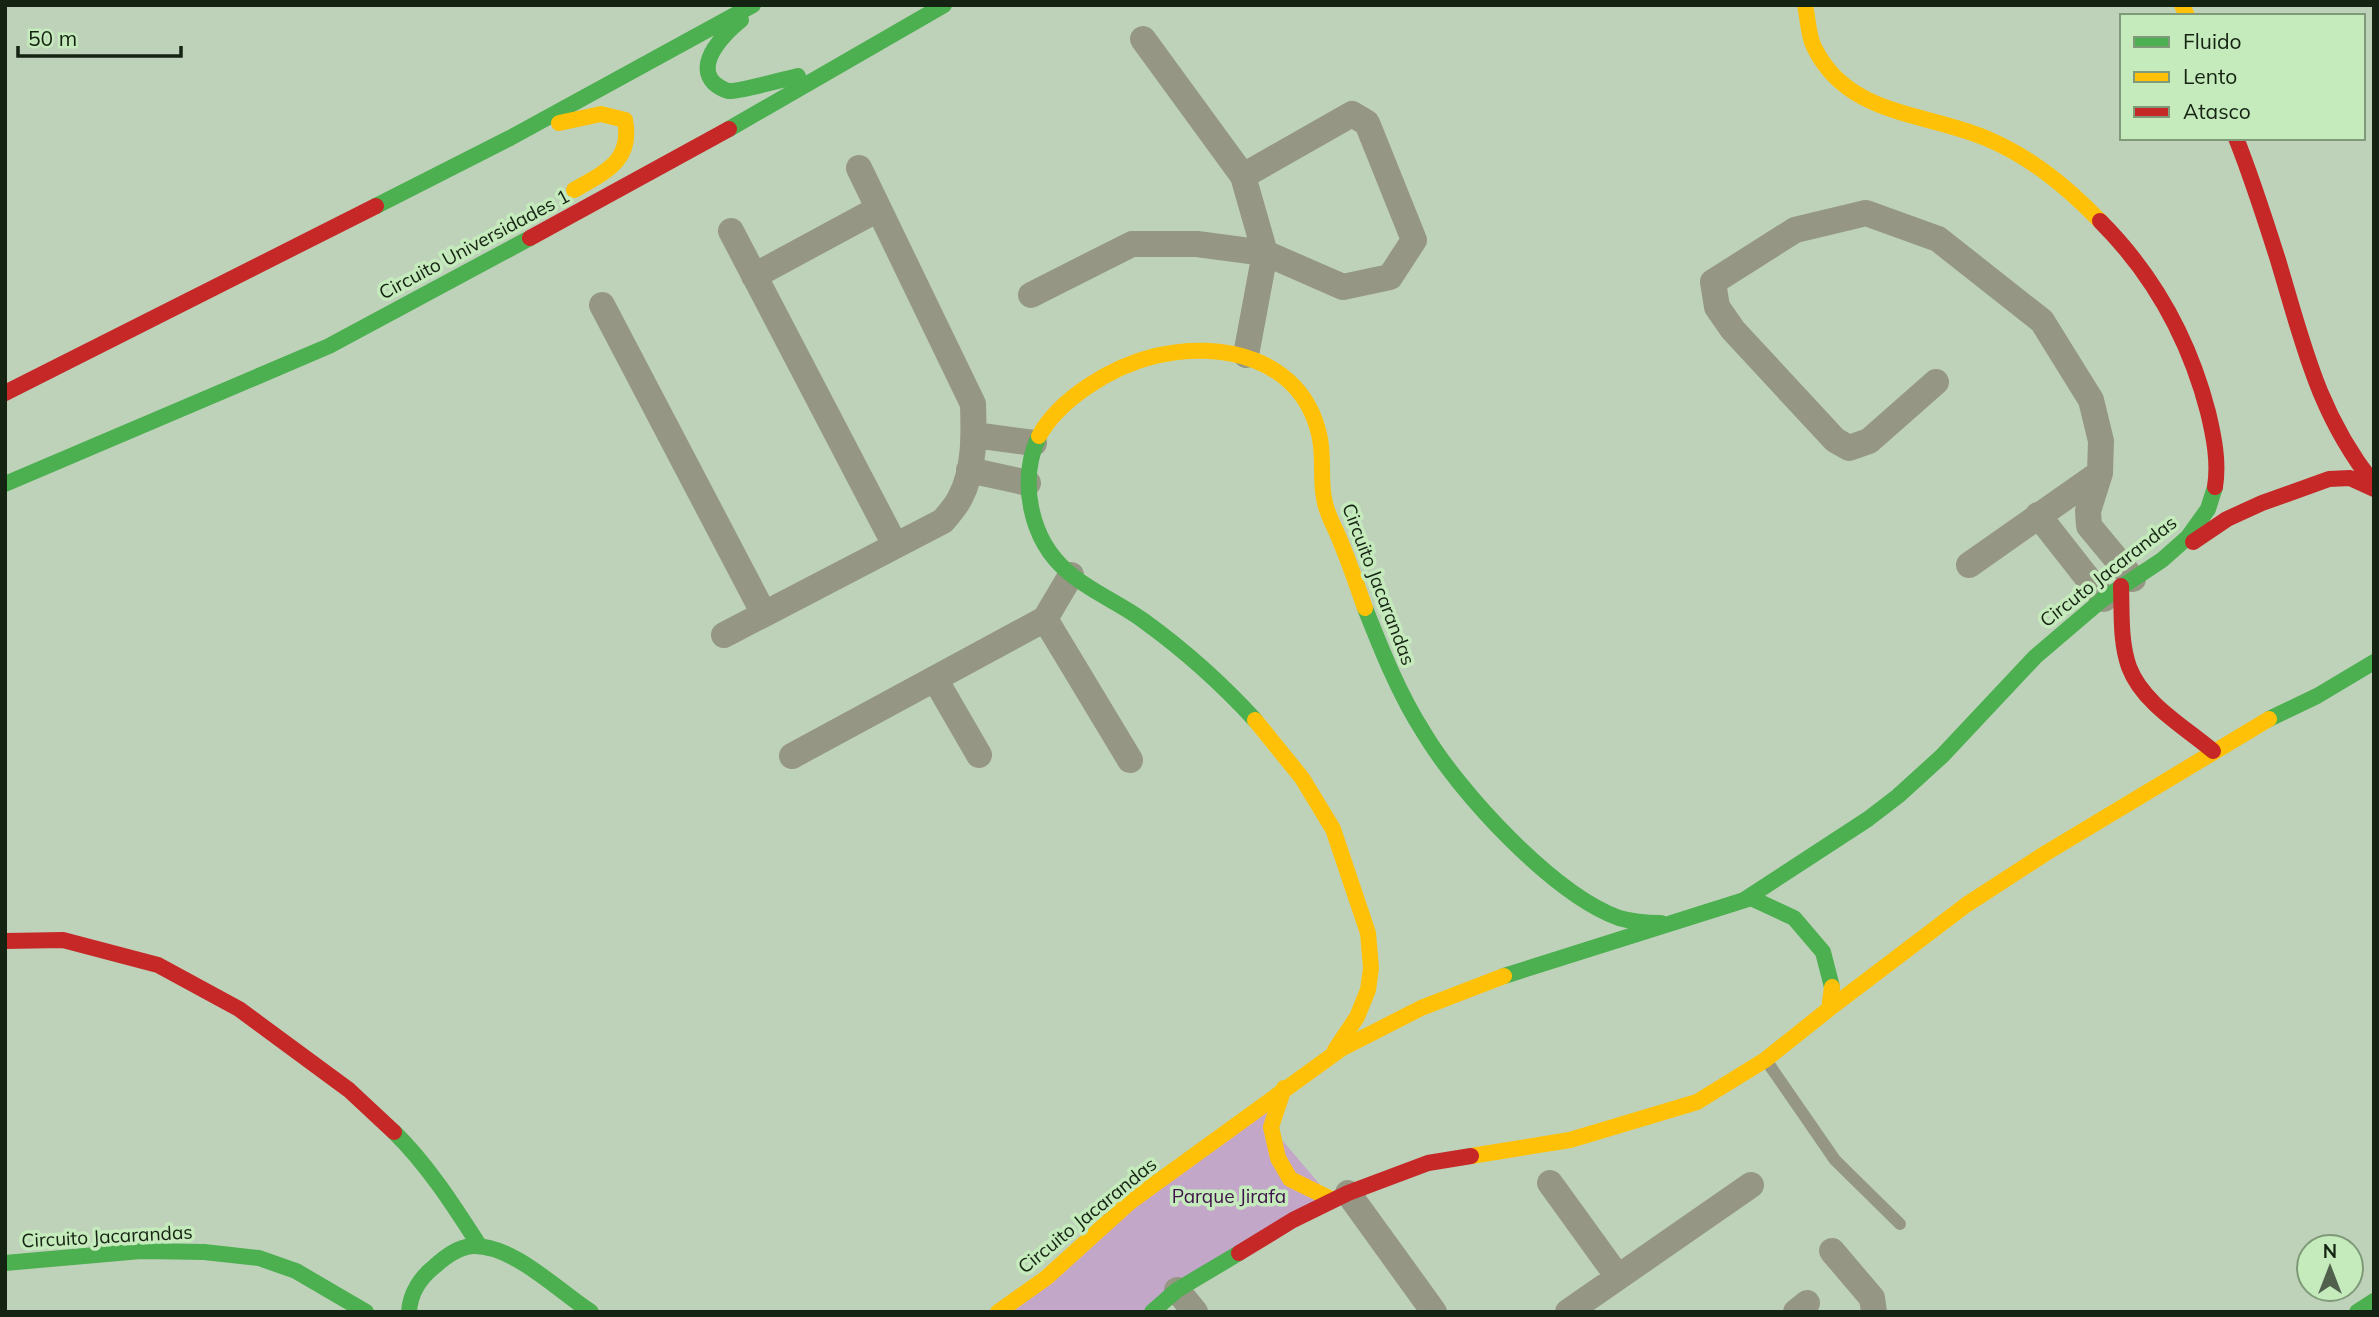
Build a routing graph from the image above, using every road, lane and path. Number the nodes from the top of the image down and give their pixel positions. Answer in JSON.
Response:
{"nodes":[{"id":1,"x":753,"y":5,"type":"edge"},
{"id":2,"x":762,"y":5,"type":"edge"},
{"id":3,"x":944,"y":5,"type":"edge"},
{"id":4,"x":1805,"y":5,"type":"edge"},
{"id":5,"x":1143,"y":39,"type":"dead end"},
{"id":6,"x":836,"y":67,"type":"junction"},
{"id":7,"x":510,"y":138,"type":"junction"},
{"id":8,"x":2237,"y":140,"type":"edge"},
{"id":9,"x":859,"y":168,"type":"dead end"},
{"id":10,"x":1242,"y":176,"type":"junction"},
{"id":11,"x":564,"y":195,"type":"dead end"},
{"id":12,"x":878,"y":209,"type":"junction"},
{"id":13,"x":731,"y":231,"type":"dead end"},
{"id":14,"x":1265,"y":253,"type":"junction"},
{"id":15,"x":754,"y":276,"type":"junction"},
{"id":16,"x":398,"y":291,"type":"dead end"},
{"id":17,"x":1031,"y":295,"type":"dead end"},
{"id":18,"x":602,"y":305,"type":"dead end"},
{"id":19,"x":329,"y":346,"type":"junction"},
{"id":20,"x":1246,"y":355,"type":"junction"},
{"id":21,"x":1937,"y":382,"type":"dead end"},
{"id":22,"x":5,"y":393,"type":"edge"},
{"id":23,"x":974,"y":435,"type":"junction"},
{"id":24,"x":1034,"y":443,"type":"junction"},
{"id":25,"x":970,"y":470,"type":"junction"},
{"id":26,"x":2100,"y":473,"type":"junction"},
{"id":27,"x":1028,"y":483,"type":"junction"},
{"id":28,"x":5,"y":484,"type":"edge"},
{"id":29,"x":2374,"y":486,"type":"edge"},
{"id":30,"x":2038,"y":515,"type":"junction"},
{"id":31,"x":895,"y":545,"type":"junction"},
{"id":32,"x":2171,"y":553,"type":"junction"},
{"id":33,"x":1969,"y":565,"type":"dead end"},
{"id":34,"x":1072,"y":575,"type":"junction"},
{"id":35,"x":2119,"y":588,"type":"junction"},
{"id":36,"x":764,"y":614,"type":"junction"},
{"id":37,"x":1045,"y":619,"type":"junction"},
{"id":38,"x":723,"y":635,"type":"dead end"},
{"id":39,"x":2374,"y":662,"type":"edge"},
{"id":40,"x":935,"y":679,"type":"junction"},
{"id":41,"x":2213,"y":751,"type":"junction"},
{"id":42,"x":979,"y":755,"type":"dead end"},
{"id":43,"x":792,"y":756,"type":"dead end"},
{"id":44,"x":1130,"y":760,"type":"dead end"},
{"id":45,"x":1744,"y":900,"type":"junction"},
{"id":46,"x":1676,"y":922,"type":"junction"},
{"id":47,"x":5,"y":941,"type":"edge"},
{"id":48,"x":1829,"y":1009,"type":"junction"},
{"id":49,"x":1329,"y":1058,"type":"junction"},
{"id":50,"x":1765,"y":1060,"type":"junction"},
{"id":51,"x":1284,"y":1088,"type":"junction"},
{"id":52,"x":1550,"y":1183,"type":"dead end"},
{"id":53,"x":1751,"y":1185,"type":"dead end"},
{"id":54,"x":1340,"y":1197,"type":"junction"},
{"id":55,"x":1900,"y":1224,"type":"dead end"},
{"id":56,"x":479,"y":1245,"type":"junction"},
{"id":57,"x":1832,"y":1251,"type":"dead end"},
{"id":58,"x":5,"y":1263,"type":"edge"},
{"id":59,"x":1618,"y":1276,"type":"junction"},
{"id":60,"x":1177,"y":1290,"type":"junction"},
{"id":61,"x":2374,"y":1301,"type":"edge"},
{"id":62,"x":366,"y":1312,"type":"edge"},
{"id":63,"x":409,"y":1312,"type":"edge"},
{"id":64,"x":591,"y":1312,"type":"edge"},
{"id":65,"x":998,"y":1312,"type":"edge"},
{"id":66,"x":1152,"y":1312,"type":"edge"},
{"id":67,"x":1195,"y":1312,"type":"edge"},
{"id":68,"x":1434,"y":1312,"type":"edge"},
{"id":69,"x":1568,"y":1312,"type":"edge"},
{"id":70,"x":1874,"y":1312,"type":"edge"},
{"id":71,"x":2357,"y":1312,"type":"edge"}],
"edges":[{"from":1,"to":7,"type":"street"},
{"from":2,"to":6,"type":"street"},
{"from":3,"to":6,"type":"street","name":"Circuito Universidades 1"},
{"from":4,"to":32,"type":"street","name":"Circuto Jacarandas"},
{"from":5,"to":10,"type":"street"},
{"from":6,"to":19,"type":"street","name":"Circuito Universidades 1"},
{"from":7,"to":11,"type":"street"},
{"from":7,"to":22,"type":"street"},
{"from":8,"to":29,"type":"street"},
{"from":9,"to":12,"type":"street"},
{"from":10,"to":14,"type":"street"},
{"from":10,"to":14,"type":"street"},
{"from":12,"to":15,"type":"street"},
{"from":12,"to":23,"type":"street"},
{"from":13,"to":15,"type":"street"},
{"from":14,"to":17,"type":"street"},
{"from":14,"to":20,"type":"street"},
{"from":15,"to":31,"type":"street"},
{"from":16,"to":19,"type":"street"},
{"from":18,"to":36,"type":"street"},
{"from":19,"to":28,"type":"street","name":"Circuito Universidades 1"},
{"from":20,"to":24,"type":"street","name":"Circuito Jacarandas"},
{"from":20,"to":46,"type":"street","name":"Circuito Jacarandas"},
{"from":21,"to":26,"type":"street"},
{"from":23,"to":24,"type":"street"},
{"from":23,"to":25,"type":"street"},
{"from":24,"to":27,"type":"street","name":"Circuito Jacarandas"},
{"from":25,"to":27,"type":"street"},
{"from":25,"to":31,"type":"street"},
{"from":26,"to":30,"type":"street"},
{"from":26,"to":35,"type":"street"},
{"from":27,"to":34,"type":"street","name":"Circuito Jacarandas"},
{"from":29,"to":32,"type":"street"},
{"from":30,"to":33,"type":"street"},
{"from":30,"to":35,"type":"street"},
{"from":31,"to":36,"type":"street"},
{"from":32,"to":35,"type":"street","name":"Circuto Jacarandas"},
{"from":34,"to":37,"type":"street"},
{"from":34,"to":49,"type":"street","name":"Circuito Jacarandas"},
{"from":35,"to":41,"type":"street"},
{"from":35,"to":45,"type":"street","name":"Circuto Jacarandas"},
{"from":36,"to":38,"type":"street"},
{"from":37,"to":40,"type":"street"},
{"from":37,"to":44,"type":"street"},
{"from":39,"to":41,"type":"street"},
{"from":40,"to":42,"type":"street"},
{"from":40,"to":43,"type":"street"},
{"from":41,"to":48,"type":"street"},
{"from":45,"to":46,"type":"street","name":"Circuto Jacarandas"},
{"from":45,"to":48,"type":"street"},
{"from":46,"to":49,"type":"street","name":"Circuto Jacarandas"},
{"from":47,"to":56,"type":"street"},
{"from":48,"to":50,"type":"street"},
{"from":49,"to":51,"type":"street","name":"Circuito Jacarandas"},
{"from":50,"to":54,"type":"street"},
{"from":50,"to":55,"type":"lane"},
{"from":51,"to":54,"type":"street"},
{"from":51,"to":65,"type":"street","name":"Circuito Jacarandas"},
{"from":52,"to":59,"type":"street"},
{"from":53,"to":59,"type":"street"},
{"from":54,"to":60,"type":"street"},
{"from":54,"to":68,"type":"street"},
{"from":56,"to":63,"type":"street"},
{"from":56,"to":64,"type":"street"},
{"from":57,"to":70,"type":"street"},
{"from":58,"to":62,"type":"street","name":"Circuito Jacarandas"},
{"from":59,"to":69,"type":"street"},
{"from":60,"to":66,"type":"street"},
{"from":60,"to":67,"type":"street"},
{"from":61,"to":71,"type":"street"}]}
